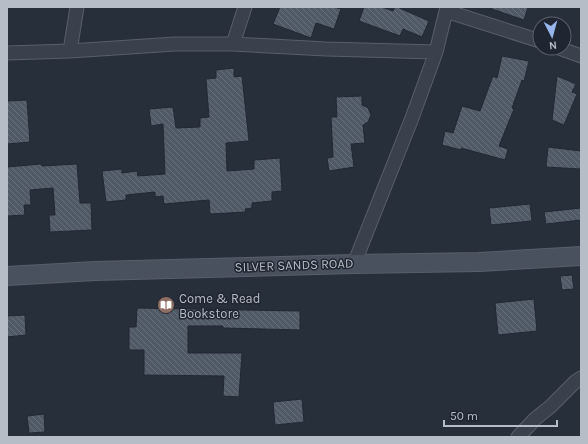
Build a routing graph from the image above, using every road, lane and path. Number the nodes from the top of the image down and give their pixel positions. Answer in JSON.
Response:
{"nodes":[{"id":1,"x":77,"y":7,"type":"edge"},
{"id":2,"x":246,"y":7,"type":"edge"},
{"id":3,"x":447,"y":9,"type":"edge"},
{"id":4,"x":532,"y":38,"type":"edge"},
{"id":5,"x":233,"y":44,"type":"junction"},
{"id":6,"x":70,"y":51,"type":"junction"},
{"id":7,"x":436,"y":52,"type":"junction"},
{"id":8,"x":7,"y":53,"type":"edge"},
{"id":9,"x":581,"y":256,"type":"edge"},
{"id":10,"x":354,"y":264,"type":"junction"},
{"id":11,"x":7,"y":276,"type":"edge"},
{"id":12,"x":581,"y":378,"type":"edge"},
{"id":13,"x":518,"y":437,"type":"edge"}],
"edges":[{"from":1,"to":6,"type":"street"},
{"from":2,"to":5,"type":"street"},
{"from":3,"to":4,"type":"street"},
{"from":3,"to":7,"type":"street"},
{"from":5,"to":6,"type":"street"},
{"from":5,"to":7,"type":"street"},
{"from":6,"to":8,"type":"street"},
{"from":7,"to":10,"type":"street"},
{"from":9,"to":10,"type":"street","name":"SILVER SANDS ROAD"},
{"from":10,"to":11,"type":"street","name":"SILVER SANDS ROAD"},
{"from":12,"to":13,"type":"street"}]}
